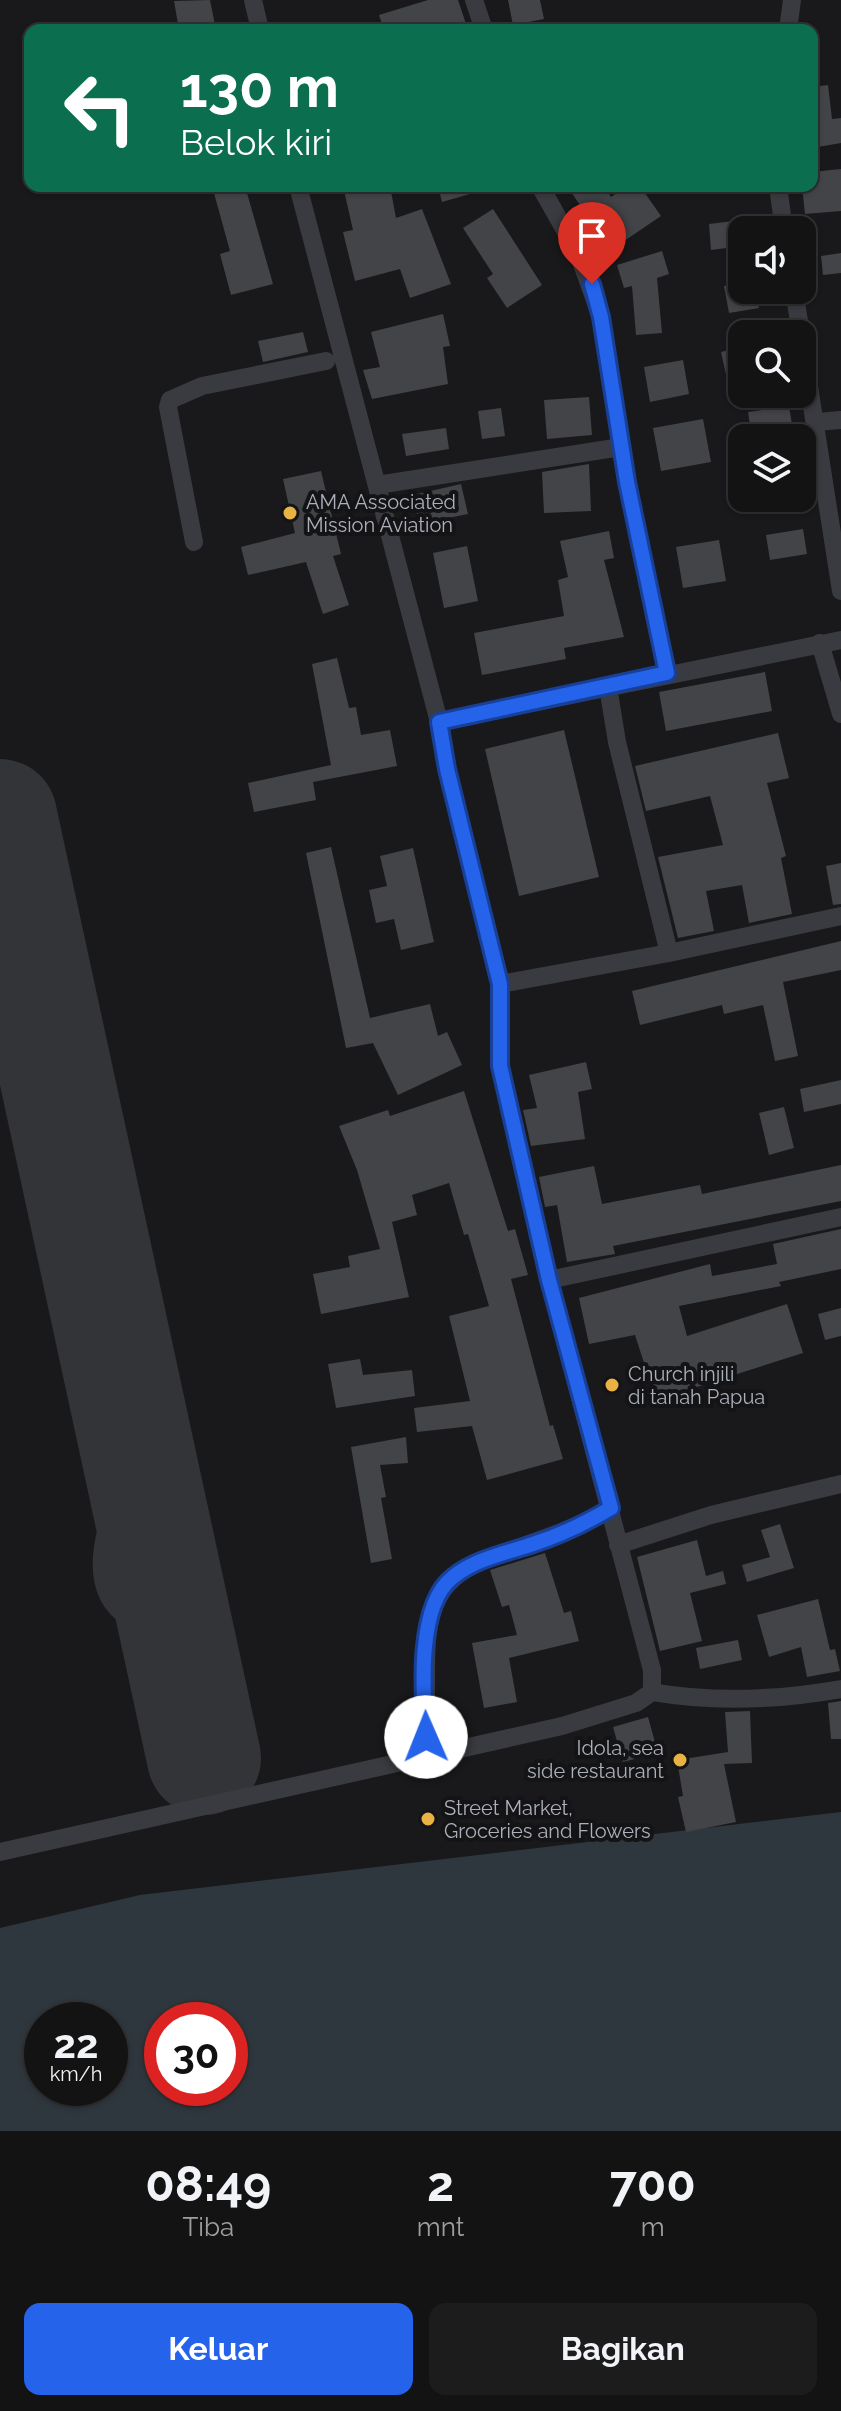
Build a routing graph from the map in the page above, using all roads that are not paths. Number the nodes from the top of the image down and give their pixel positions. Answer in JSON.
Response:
{"nodes":[{"id":1,"x":253,"y":0,"type":"edge"},
{"id":2,"x":474,"y":0,"type":"edge"},
{"id":3,"x":792,"y":0,"type":"edge"},
{"id":4,"x":259,"y":24,"type":"edge"},
{"id":5,"x":482,"y":24,"type":"edge"},
{"id":6,"x":789,"y":24,"type":"edge"},
{"id":7,"x":300,"y":192,"type":"edge"},
{"id":8,"x":543,"y":192,"type":"edge"},
{"id":9,"x":779,"y":192,"type":"edge"},
{"id":10,"x":782,"y":216,"type":"edge"},
{"id":11,"x":326,"y":361,"type":"dead end"},
{"id":12,"x":814,"y":408,"type":"edge"},
{"id":13,"x":841,"y":420,"type":"edge"},
{"id":14,"x":817,"y":422,"type":"junction"},
{"id":15,"x":621,"y":447,"type":"junction"},
{"id":16,"x":377,"y":485,"type":"junction"},
{"id":17,"x":194,"y":542,"type":"dead end"},
{"id":18,"x":841,"y":591,"type":"edge"},
{"id":19,"x":841,"y":640,"type":"edge"},
{"id":20,"x":820,"y":643,"type":"junction"},
{"id":21,"x":667,"y":673,"type":"junction"},
{"id":22,"x":608,"y":687,"type":"junction"},
{"id":23,"x":841,"y":714,"type":"edge"},
{"id":24,"x":439,"y":722,"type":"junction"},
{"id":25,"x":841,"y":916,"type":"edge"},
{"id":26,"x":669,"y":953,"type":"junction"},
{"id":27,"x":500,"y":984,"type":"junction"},
{"id":28,"x":841,"y":1217,"type":"edge"},
{"id":29,"x":549,"y":1280,"type":"junction"},
{"id":30,"x":841,"y":1484,"type":"edge"},
{"id":31,"x":611,"y":1508,"type":"junction"},
{"id":32,"x":582,"y":1526,"type":"junction"},
{"id":33,"x":618,"y":1540,"type":"junction"},
{"id":34,"x":841,"y":1689,"type":"edge"},
{"id":35,"x":652,"y":1692,"type":"junction"},
{"id":36,"x":427,"y":1759,"type":"junction"},
{"id":37,"x":0,"y":1852,"type":"edge"}],
"edges":[{"from":1,"to":4,"type":"street"},
{"from":2,"to":5,"type":"street"},
{"from":3,"to":6,"type":"street"},
{"from":7,"to":16,"type":"street"},
{"from":8,"to":15,"type":"street"},
{"from":9,"to":10,"type":"street"},
{"from":11,"to":17,"type":"street"},
{"from":12,"to":14,"type":"street"},
{"from":13,"to":14,"type":"street"},
{"from":14,"to":18,"type":"street"},
{"from":15,"to":16,"type":"street"},
{"from":15,"to":21,"type":"street"},
{"from":16,"to":24,"type":"street"},
{"from":19,"to":20,"type":"street"},
{"from":20,"to":21,"type":"street"},
{"from":20,"to":23,"type":"street"},
{"from":21,"to":22,"type":"street"},
{"from":22,"to":24,"type":"street"},
{"from":22,"to":26,"type":"street"},
{"from":24,"to":27,"type":"street"},
{"from":25,"to":26,"type":"street"},
{"from":26,"to":27,"type":"street"},
{"from":27,"to":29,"type":"street"},
{"from":28,"to":29,"type":"street"},
{"from":29,"to":31,"type":"street"},
{"from":30,"to":33,"type":"street"},
{"from":31,"to":32,"type":"street"},
{"from":31,"to":33,"type":"street"},
{"from":32,"to":33,"type":"street"},
{"from":32,"to":36,"type":"street"},
{"from":33,"to":35,"type":"street"},
{"from":34,"to":35,"type":"street"},
{"from":35,"to":36,"type":"street"},
{"from":36,"to":37,"type":"street"}]}
